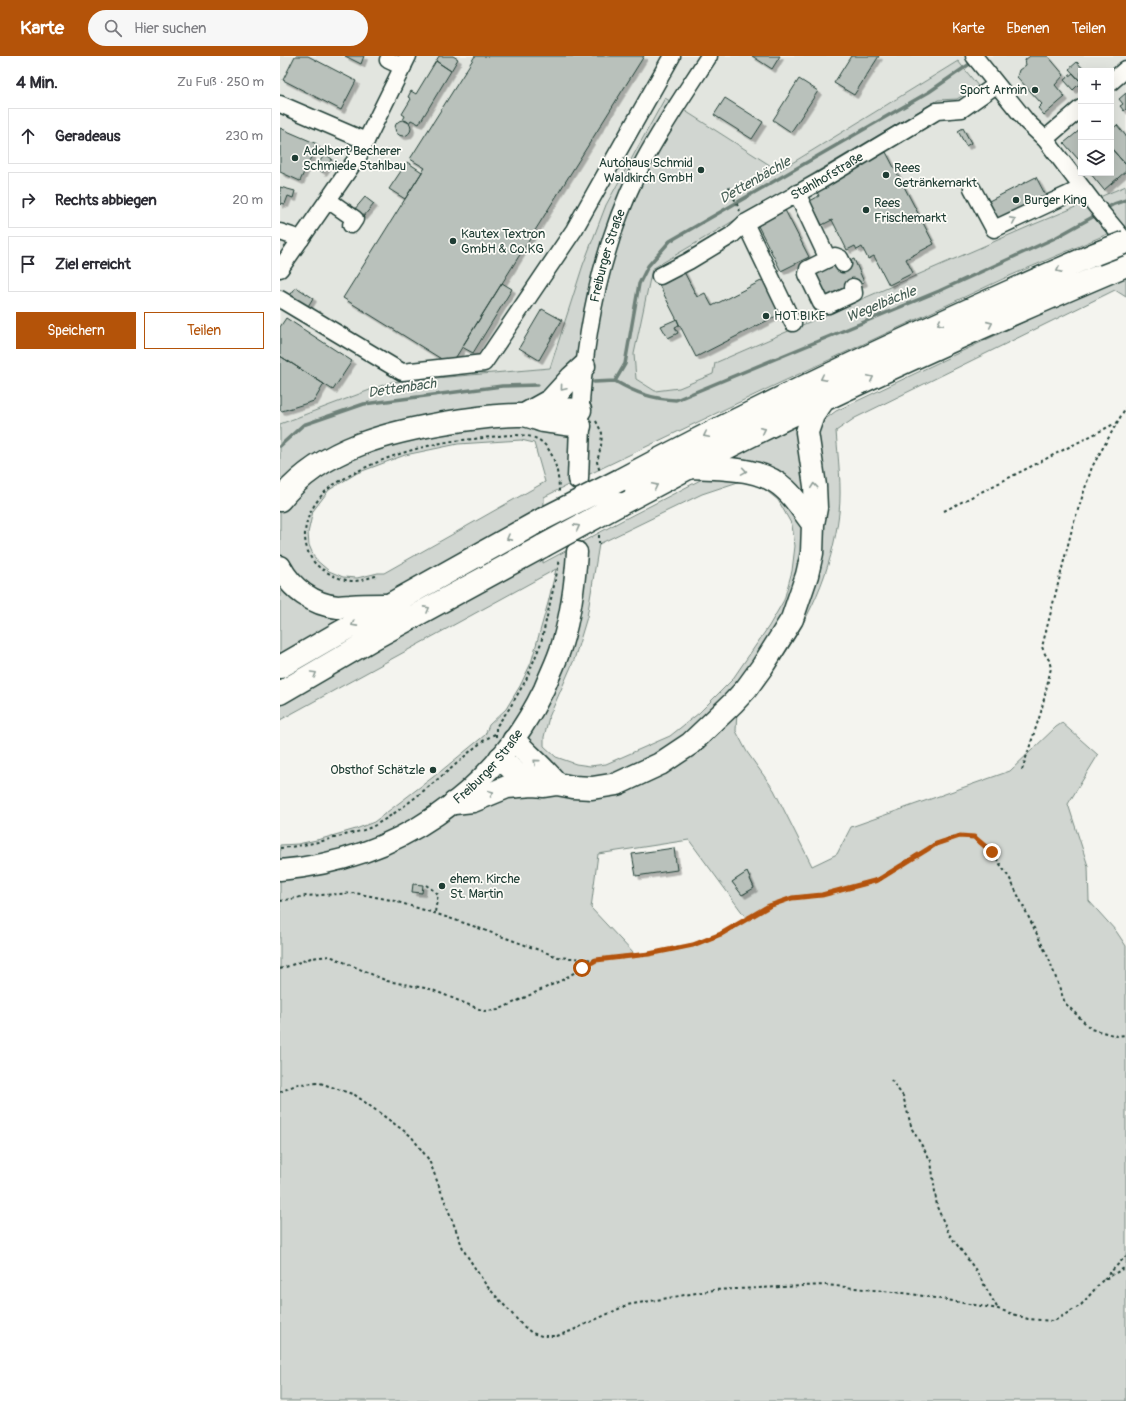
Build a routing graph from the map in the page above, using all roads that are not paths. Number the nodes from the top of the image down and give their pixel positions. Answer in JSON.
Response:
{"nodes":[{"id":1,"x":672,"y":56,"type":"edge"},
{"id":2,"x":709,"y":56,"type":"edge"},
{"id":3,"x":974,"y":56,"type":"edge"},
{"id":4,"x":388,"y":60,"type":"dead end"},
{"id":5,"x":406,"y":61,"type":"edge"},
{"id":6,"x":1126,"y":69,"type":"edge"},
{"id":7,"x":1114,"y":79,"type":"edge"},
{"id":8,"x":996,"y":85,"type":"junction"},
{"id":9,"x":280,"y":104,"type":"edge"},
{"id":10,"x":1078,"y":111,"type":"edge"},
{"id":11,"x":1045,"y":139,"type":"junction"},
{"id":12,"x":366,"y":141,"type":"junction"},
{"id":13,"x":972,"y":188,"type":"dead end"},
{"id":14,"x":1082,"y":188,"type":"junction"},
{"id":15,"x":797,"y":193,"type":"junction"},
{"id":16,"x":328,"y":200,"type":"junction"},
{"id":17,"x":742,"y":217,"type":"junction"},
{"id":18,"x":351,"y":225,"type":"dead end"},
{"id":19,"x":280,"y":232,"type":"edge"},
{"id":20,"x":301,"y":239,"type":"junction"},
{"id":21,"x":1126,"y":242,"type":"edge"},
{"id":22,"x":1126,"y":265,"type":"edge"},
{"id":23,"x":280,"y":269,"type":"edge"},
{"id":24,"x":660,"y":276,"type":"dead end"},
{"id":25,"x":853,"y":287,"type":"dead end"},
{"id":26,"x":280,"y":299,"type":"edge"},
{"id":27,"x":793,"y":323,"type":"dead end"},
{"id":28,"x":584,"y":366,"type":"junction"},
{"id":29,"x":823,"y":400,"type":"junction"},
{"id":30,"x":532,"y":412,"type":"junction"},
{"id":31,"x":580,"y":418,"type":"junction"},
{"id":32,"x":691,"y":467,"type":"junction"},
{"id":33,"x":578,"y":479,"type":"dead end"},
{"id":34,"x":280,"y":500,"type":"edge"},
{"id":35,"x":812,"y":524,"type":"junction"},
{"id":36,"x":560,"y":552,"type":"junction"},
{"id":37,"x":280,"y":568,"type":"edge"},
{"id":38,"x":388,"y":605,"type":"junction"},
{"id":39,"x":280,"y":667,"type":"edge"},
{"id":40,"x":280,"y":693,"type":"edge"},
{"id":41,"x":504,"y":737,"type":"junction"},
{"id":42,"x":500,"y":758,"type":"junction"},
{"id":43,"x":557,"y":784,"type":"junction"},
{"id":44,"x":533,"y":785,"type":"junction"},
{"id":45,"x":454,"y":803,"type":"junction"},
{"id":46,"x":280,"y":870,"type":"edge"}],
"edges":[{"from":1,"to":26,"type":"street"},
{"from":2,"to":28,"type":"street","name":"Freiburger Straße"},
{"from":3,"to":8,"type":"street"},
{"from":4,"to":5,"type":"street"},
{"from":5,"to":12,"type":"street"},
{"from":6,"to":7,"type":"street"},
{"from":8,"to":11,"type":"street"},
{"from":8,"to":15,"type":"street","name":"Stahlhofstraße"},
{"from":9,"to":12,"type":"street"},
{"from":10,"to":11,"type":"street"},
{"from":11,"to":14,"type":"street"},
{"from":12,"to":16,"type":"street"},
{"from":13,"to":14,"type":"street","one_way":true},
{"from":14,"to":21,"type":"street"},
{"from":15,"to":17,"type":"street","name":"Stahlhofstraße"},
{"from":15,"to":25,"type":"street"},
{"from":16,"to":18,"type":"street"},
{"from":16,"to":20,"type":"street"},
{"from":17,"to":24,"type":"street","name":"Stahlhofstraße"},
{"from":17,"to":27,"type":"street"},
{"from":19,"to":20,"type":"street"},
{"from":20,"to":23,"type":"street"},
{"from":21,"to":38,"type":"highway","one_way":true,"bridge":true},
{"from":29,"to":22,"type":"highway","one_way":true},
{"from":28,"to":30,"type":"highway","one_way":true},
{"from":28,"to":31,"type":"street","name":"Freiburger Straße"},
{"from":32,"to":29,"type":"highway","one_way":true},
{"from":35,"to":29,"type":"highway","one_way":true},
{"from":30,"to":31,"type":"highway"},
{"from":30,"to":34,"type":"highway"},
{"from":31,"to":33,"type":"main road","name":"Freiburger Straße"},
{"from":32,"to":35,"type":"highway","one_way":true},
{"from":36,"to":32,"type":"highway","one_way":true,"bridge":true},
{"from":35,"to":43,"type":"highway"},
{"from":40,"to":36,"type":"highway","one_way":true},
{"from":36,"to":41,"type":"main road","name":"Freiburger Straße"},
{"from":37,"to":38,"type":"highway"},
{"from":38,"to":39,"type":"highway","one_way":true},
{"from":41,"to":42,"type":"main road","name":"Freiburger Straße"},
{"from":43,"to":41,"type":"highway","one_way":true},
{"from":42,"to":44,"type":"highway"},
{"from":42,"to":45,"type":"main road","name":"Freiburger Straße"},
{"from":43,"to":44,"type":"highway"},
{"from":45,"to":44,"type":"highway","one_way":true},
{"from":45,"to":46,"type":"main road","name":"Freiburger Straße"}]}
